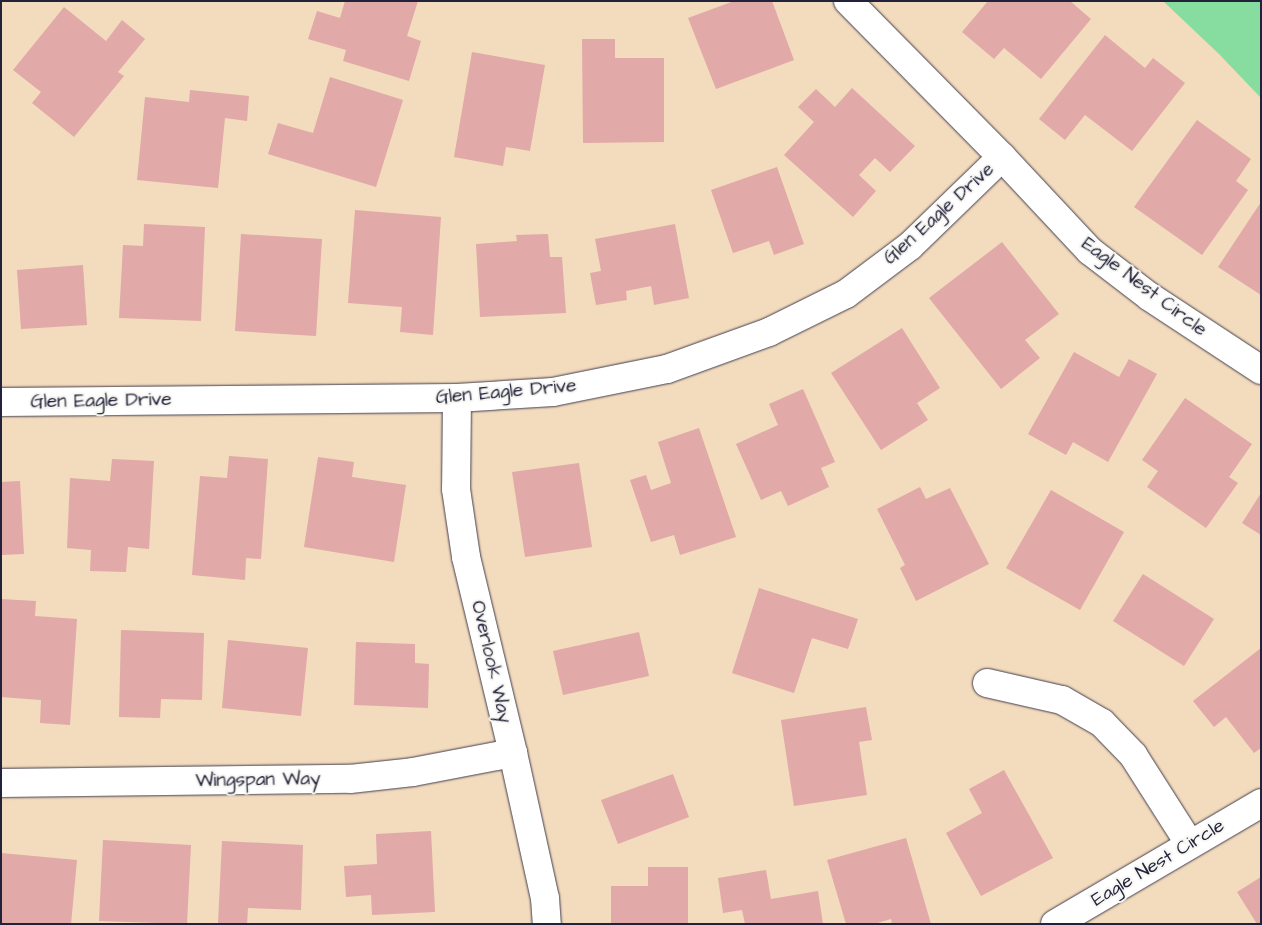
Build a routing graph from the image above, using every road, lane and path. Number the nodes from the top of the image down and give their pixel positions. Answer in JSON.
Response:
{"nodes":[{"id":1,"x":848,"y":1,"type":"edge"},
{"id":2,"x":1002,"y":157,"type":"junction"},
{"id":3,"x":1261,"y":370,"type":"edge"},
{"id":4,"x":457,"y":398,"type":"junction"},
{"id":5,"x":1,"y":402,"type":"edge"},
{"id":6,"x":987,"y":683,"type":"dead end"},
{"id":7,"x":513,"y":753,"type":"junction"},
{"id":8,"x":1,"y":783,"type":"edge"},
{"id":9,"x":1261,"y":803,"type":"edge"},
{"id":10,"x":1189,"y":843,"type":"junction"},
{"id":11,"x":547,"y":924,"type":"edge"},
{"id":12,"x":1056,"y":924,"type":"edge"}],
"edges":[{"from":1,"to":2,"type":"street","name":"Eagle Nest Circle"},
{"from":2,"to":3,"type":"street","name":"Eagle Nest Circle"},
{"from":2,"to":4,"type":"street","name":"Glen Eagle Drive"},
{"from":4,"to":5,"type":"street","name":"Glen Eagle Drive"},
{"from":4,"to":7,"type":"street","name":"Overlook Way"},
{"from":6,"to":10,"type":"street"},
{"from":7,"to":8,"type":"street","name":"Wingspan Way"},
{"from":7,"to":11,"type":"street","name":"Overlook Way"},
{"from":9,"to":10,"type":"street","name":"Eagle Nest Circle"},
{"from":10,"to":12,"type":"street","name":"Eagle Nest Circle"}]}
